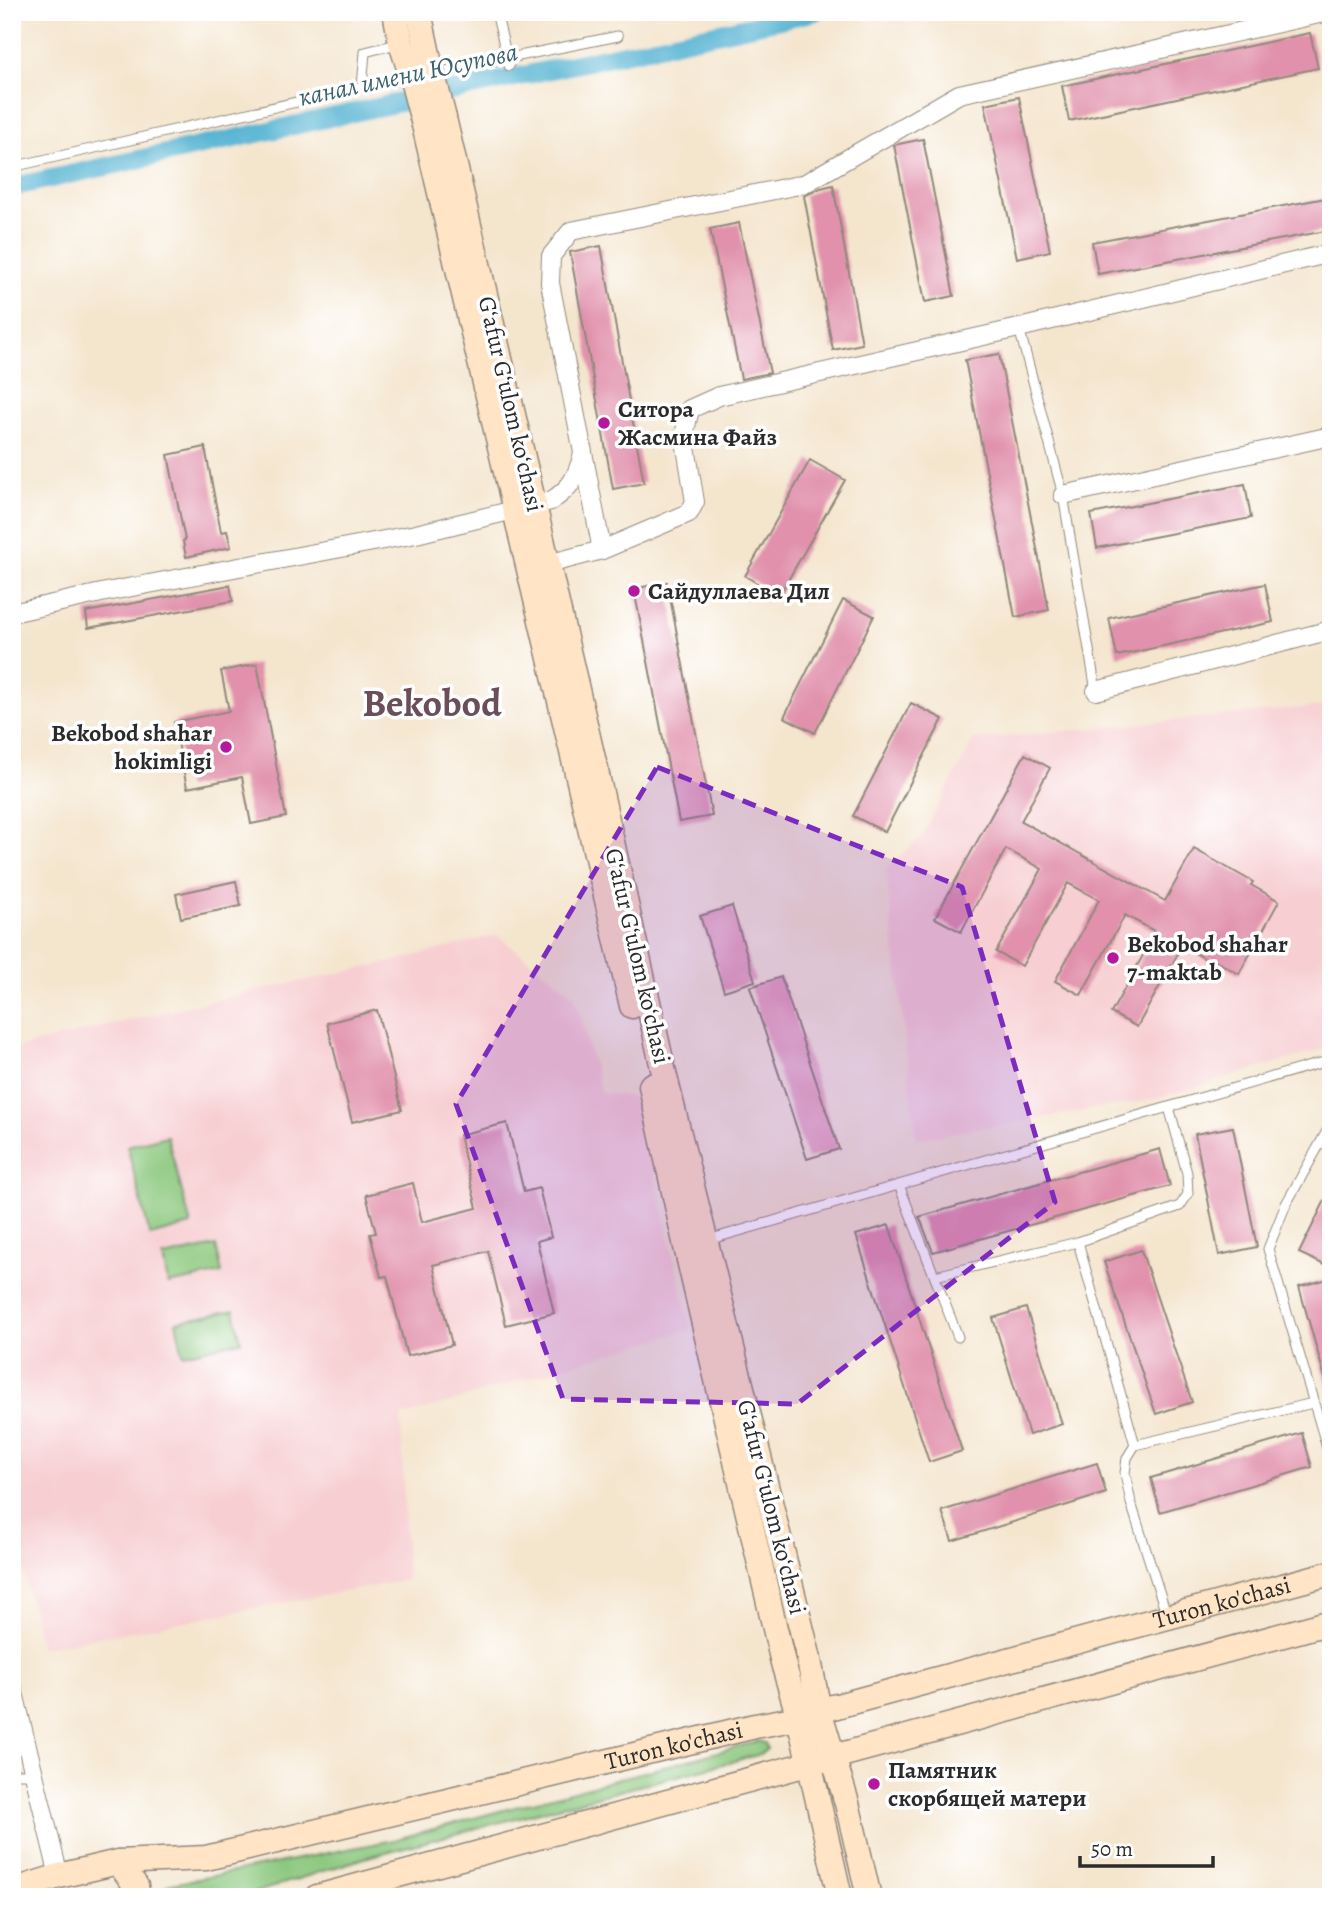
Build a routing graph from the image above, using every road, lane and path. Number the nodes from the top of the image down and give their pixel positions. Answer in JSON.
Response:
{"nodes":[{"id":1,"x":395,"y":12,"type":"edge"},
{"id":2,"x":419,"y":12,"type":"edge"},
{"id":3,"x":496,"y":12,"type":"edge"},
{"id":4,"x":1328,"y":12,"type":"edge"},
{"id":5,"x":618,"y":36,"type":"dead end"},
{"id":6,"x":413,"y":56,"type":"junction"},
{"id":7,"x":508,"y":62,"type":"junction"},
{"id":8,"x":362,"y":87,"type":"junction"},
{"id":9,"x":12,"y":167,"type":"edge"},
{"id":10,"x":1331,"y":253,"type":"edge"},
{"id":11,"x":1019,"y":328,"type":"junction"},
{"id":12,"x":1331,"y":436,"type":"edge"},
{"id":13,"x":583,"y":454,"type":"junction"},
{"id":14,"x":1063,"y":495,"type":"junction"},
{"id":15,"x":525,"y":507,"type":"junction"},
{"id":16,"x":602,"y":550,"type":"junction"},
{"id":17,"x":548,"y":564,"type":"junction"},
{"id":18,"x":12,"y":613,"type":"edge"},
{"id":19,"x":1331,"y":630,"type":"edge"},
{"id":20,"x":1096,"y":691,"type":"joint"},
{"id":21,"x":1331,"y":1060,"type":"edge"},
{"id":22,"x":656,"y":1074,"type":"junction"},
{"id":23,"x":1168,"y":1107,"type":"junction"},
{"id":24,"x":1331,"y":1124,"type":"edge"},
{"id":25,"x":899,"y":1185,"type":"junction"},
{"id":26,"x":706,"y":1241,"type":"junction"},
{"id":27,"x":1079,"y":1242,"type":"junction"},
{"id":28,"x":935,"y":1276,"type":"junction"},
{"id":29,"x":958,"y":1336,"type":"dead end"},
{"id":30,"x":1313,"y":1403,"type":"junction"},
{"id":31,"x":1135,"y":1445,"type":"junction"},
{"id":32,"x":1331,"y":1464,"type":"edge"},
{"id":33,"x":1331,"y":1573,"type":"edge"},
{"id":34,"x":1167,"y":1617,"type":"junction"},
{"id":35,"x":1331,"y":1622,"type":"edge"},
{"id":36,"x":12,"y":1685,"type":"edge"},
{"id":37,"x":809,"y":1714,"type":"junction"},
{"id":38,"x":834,"y":1756,"type":"junction"},
{"id":39,"x":809,"y":1764,"type":"junction"},
{"id":40,"x":12,"y":1774,"type":"edge"},
{"id":41,"x":34,"y":1774,"type":"junction"},
{"id":42,"x":118,"y":1863,"type":"junction"},
{"id":43,"x":59,"y":1886,"type":"edge"},
{"id":44,"x":12,"y":1891,"type":"edge"},
{"id":45,"x":138,"y":1897,"type":"edge"},
{"id":46,"x":317,"y":1897,"type":"edge"},
{"id":47,"x":840,"y":1897,"type":"edge"},
{"id":48,"x":869,"y":1897,"type":"edge"}],
"edges":[{"from":1,"to":6,"type":"main road","name":"Gʻafur Gʻulom koʻchasi"},
{"from":2,"to":6,"type":"main road","name":"Gʻafur Gʻulom koʻchasi"},
{"from":3,"to":7,"type":"lane"},
{"from":4,"to":13,"type":"street"},
{"from":5,"to":7,"type":"lane"},
{"from":6,"to":8,"type":"lane"},
{"from":6,"to":15,"type":"main road","name":"Gʻafur Gʻulom koʻchasi","bridge":true},
{"from":7,"to":8,"type":"lane"},
{"from":8,"to":9,"type":"lane"},
{"from":10,"to":11,"type":"street"},
{"from":11,"to":14,"type":"lane"},
{"from":11,"to":16,"type":"street"},
{"from":12,"to":14,"type":"street"},
{"from":13,"to":15,"type":"street"},
{"from":13,"to":16,"type":"street"},
{"from":14,"to":20,"type":"lane"},
{"from":15,"to":17,"type":"main road","name":"Gʻafur Gʻulom koʻchasi"},
{"from":15,"to":18,"type":"street"},
{"from":15,"to":22,"type":"main road","name":"Gʻafur Gʻulom koʻchasi"},
{"from":16,"to":17,"type":"street"},
{"from":17,"to":22,"type":"main road","name":"Gʻafur Gʻulom koʻchasi"},
{"from":19,"to":20,"type":"street"},
{"from":21,"to":23,"type":"lane"},
{"from":22,"to":26,"type":"main road","name":"Gʻafur Gʻulom koʻchasi"},
{"from":22,"to":37,"type":"main road","name":"Gʻafur Gʻulom koʻchasi"},
{"from":23,"to":25,"type":"lane"},
{"from":23,"to":27,"type":"lane"},
{"from":24,"to":30,"type":"lane"},
{"from":25,"to":26,"type":"lane"},
{"from":25,"to":28,"type":"lane"},
{"from":26,"to":37,"type":"main road","name":"Gʻafur Gʻulom koʻchasi"},
{"from":27,"to":28,"type":"lane"},
{"from":27,"to":31,"type":"lane"},
{"from":28,"to":29,"type":"lane"},
{"from":30,"to":31,"type":"lane"},
{"from":30,"to":32,"type":"lane"},
{"from":31,"to":34,"type":"lane"},
{"from":33,"to":34,"type":"main road","name":"Turon ko'chasi"},
{"from":34,"to":37,"type":"main road","name":"Turon ko'chasi"},
{"from":35,"to":38,"type":"main road","name":"Turon ko'chasi"},
{"from":36,"to":41,"type":"street"},
{"from":37,"to":38,"type":"main road","name":"Gʻafur Gʻulom koʻchasi"},
{"from":37,"to":39,"type":"main road","name":"Gʻafur Gʻulom koʻchasi"},
{"from":37,"to":42,"type":"main road","name":"Turon ko'chasi"},
{"from":38,"to":39,"type":"main road","name":"Turon ko'chasi"},
{"from":38,"to":48,"type":"main road","name":"Gʻafur Gʻulom koʻchasi"},
{"from":39,"to":46,"type":"main road","name":"Turon ko'chasi"},
{"from":39,"to":47,"type":"main road","name":"Gʻafur Gʻulom koʻchasi"},
{"from":40,"to":41,"type":"lane"},
{"from":41,"to":43,"type":"street"},
{"from":42,"to":43,"type":"main road","name":"Turon ko'chasi"},
{"from":42,"to":45,"type":"main road"},
{"from":43,"to":44,"type":"main road","name":"Turon ko'chasi"}]}
